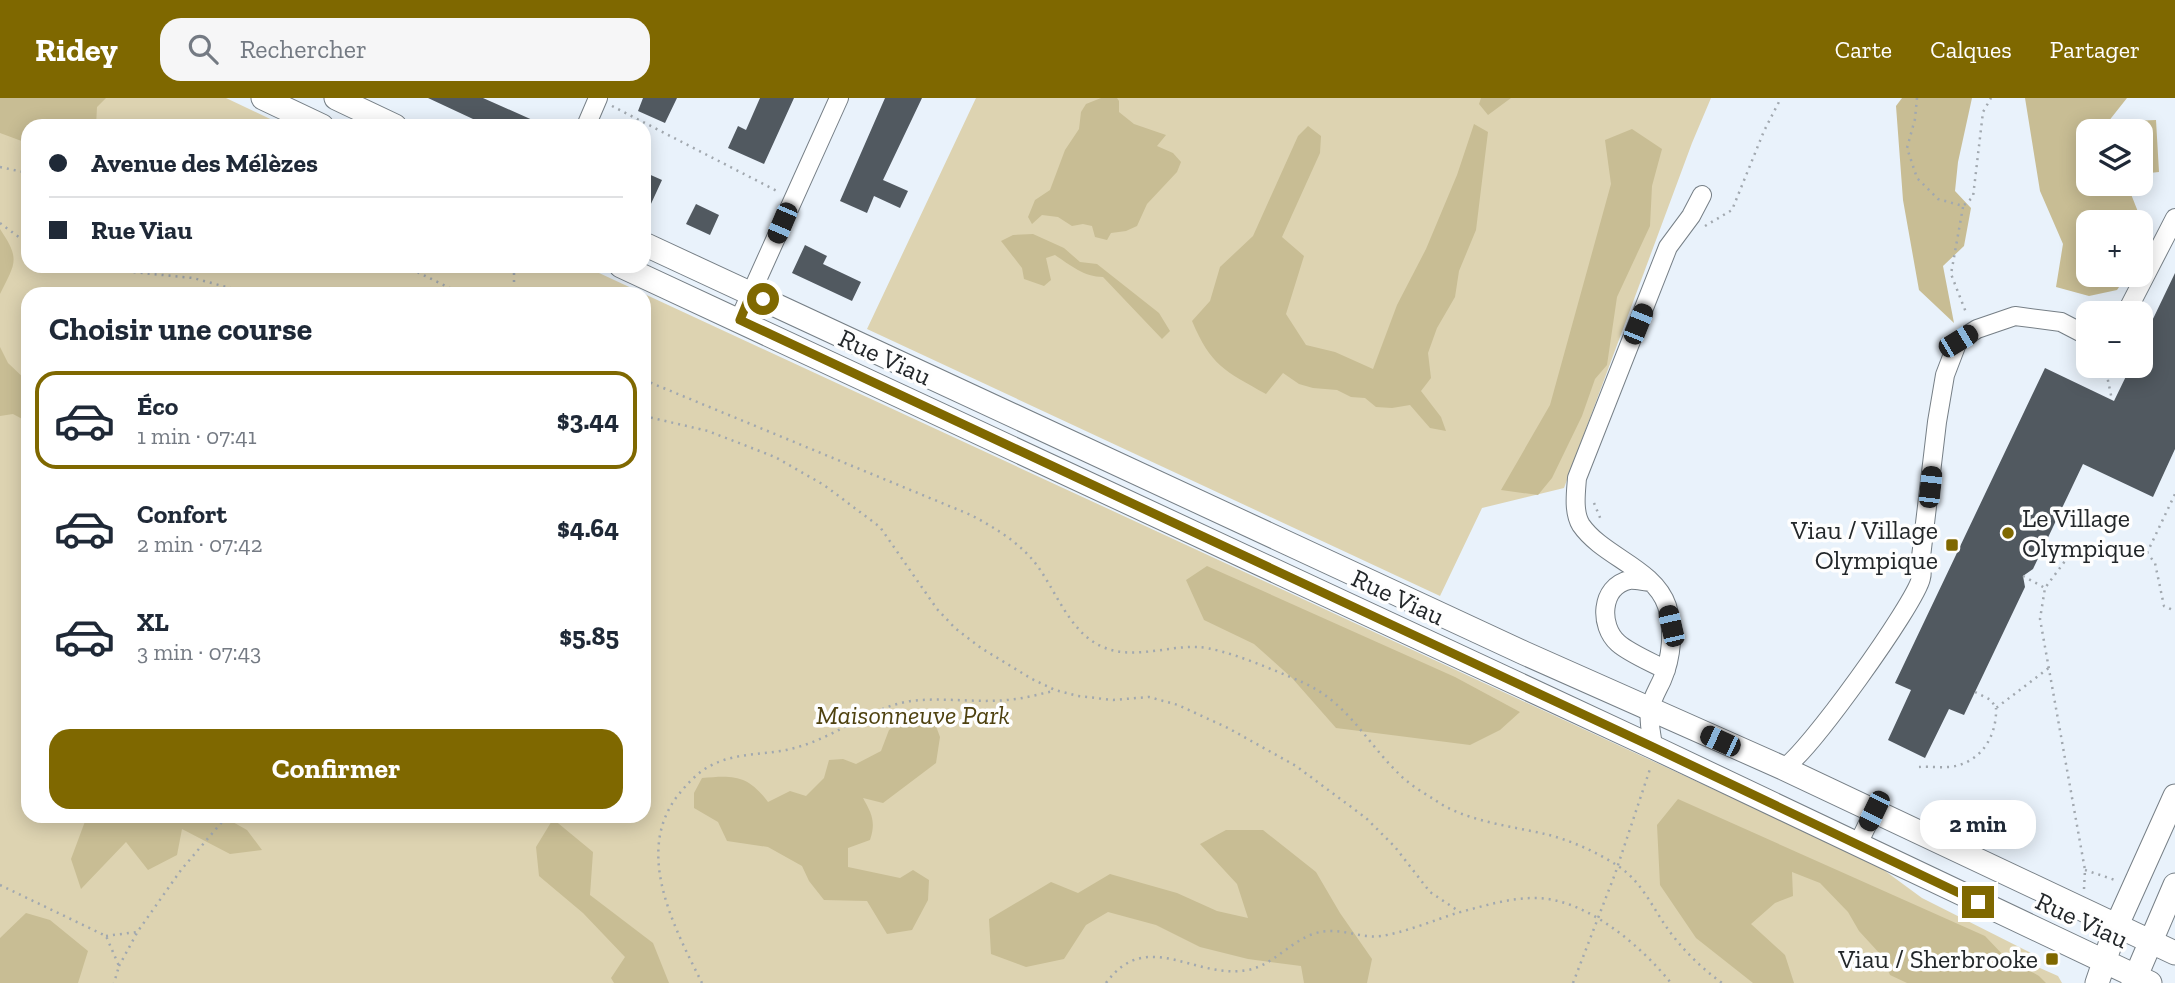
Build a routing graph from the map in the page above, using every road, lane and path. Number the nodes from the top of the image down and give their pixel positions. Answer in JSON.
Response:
{"nodes":[{"id":1,"x":263,"y":98,"type":"edge"},
{"id":2,"x":336,"y":98,"type":"edge"},
{"id":3,"x":839,"y":98,"type":"edge"},
{"id":4,"x":1781,"y":98,"type":"edge"},
{"id":5,"x":1917,"y":98,"type":"edge"},
{"id":6,"x":1991,"y":98,"type":"edge"},
{"id":7,"x":598,"y":99,"type":"edge"},
{"id":8,"x":307,"y":119,"type":"edge"},
{"id":9,"x":380,"y":119,"type":"edge"},
{"id":10,"x":589,"y":119,"type":"edge"},
{"id":11,"x":637,"y":119,"type":"edge"},
{"id":12,"x":651,"y":126,"type":"edge"},
{"id":13,"x":0,"y":167,"type":"edge"},
{"id":14,"x":21,"y":172,"type":"edge"},
{"id":15,"x":1702,"y":195,"type":"dead end"},
{"id":16,"x":793,"y":199,"type":"junction"},
{"id":17,"x":1963,"y":206,"type":"junction"},
{"id":18,"x":1732,"y":209,"type":"dead end"},
{"id":19,"x":2175,"y":218,"type":"edge"},
{"id":20,"x":0,"y":223,"type":"edge"},
{"id":21,"x":21,"y":239,"type":"edge"},
{"id":22,"x":651,"y":247,"type":"edge"},
{"id":23,"x":142,"y":273,"type":"edge"},
{"id":24,"x":419,"y":273,"type":"edge"},
{"id":25,"x":636,"y":273,"type":"edge"},
{"id":26,"x":226,"y":287,"type":"edge"},
{"id":27,"x":448,"y":287,"type":"edge"},
{"id":28,"x":751,"y":293,"type":"junction"},
{"id":29,"x":2132,"y":301,"type":"edge"},
{"id":30,"x":740,"y":320,"type":"junction"},
{"id":31,"x":1976,"y":330,"type":"junction"},
{"id":32,"x":2076,"y":330,"type":"edge"},
{"id":33,"x":2107,"y":378,"type":"edge"},
{"id":34,"x":651,"y":383,"type":"edge"},
{"id":35,"x":2112,"y":400,"type":"dead end"},
{"id":36,"x":651,"y":418,"type":"edge"},
{"id":37,"x":2175,"y":494,"type":"edge"},
{"id":38,"x":1593,"y":497,"type":"dead end"},
{"id":39,"x":1603,"y":524,"type":"dead end"},
{"id":40,"x":2147,"y":553,"type":"junction"},
{"id":41,"x":2023,"y":576,"type":"dead end"},
{"id":42,"x":1651,"y":582,"type":"junction"},
{"id":43,"x":2045,"y":588,"type":"junction"},
{"id":44,"x":2175,"y":611,"type":"edge"},
{"id":45,"x":2050,"y":667,"type":"junction"},
{"id":46,"x":1666,"y":670,"type":"junction"},
{"id":47,"x":1055,"y":690,"type":"junction"},
{"id":48,"x":1975,"y":692,"type":"dead end"},
{"id":49,"x":1996,"y":708,"type":"junction"},
{"id":50,"x":1650,"y":709,"type":"junction"},
{"id":51,"x":1653,"y":754,"type":"junction"},
{"id":52,"x":1919,"y":767,"type":"dead end"},
{"id":53,"x":1783,"y":768,"type":"junction"},
{"id":54,"x":2175,"y":796,"type":"edge"},
{"id":55,"x":1874,"y":811,"type":"junction"},
{"id":56,"x":221,"y":823,"type":"edge"},
{"id":57,"x":1858,"y":845,"type":"junction"},
{"id":58,"x":1617,"y":866,"type":"junction"},
{"id":59,"x":2085,"y":870,"type":"junction"},
{"id":60,"x":2115,"y":880,"type":"dead end"},
{"id":61,"x":0,"y":885,"type":"edge"},
{"id":62,"x":2175,"y":885,"type":"edge"},
{"id":63,"x":2082,"y":900,"type":"dead end"},
{"id":64,"x":1460,"y":912,"type":"junction"},
{"id":65,"x":1599,"y":919,"type":"junction"},
{"id":66,"x":2116,"y":926,"type":"junction"},
{"id":67,"x":138,"y":932,"type":"junction"},
{"id":68,"x":106,"y":936,"type":"junction"},
{"id":69,"x":2149,"y":941,"type":"junction"},
{"id":70,"x":2175,"y":953,"type":"edge"},
{"id":71,"x":119,"y":966,"type":"junction"},
{"id":72,"x":2100,"y":972,"type":"edge"},
{"id":73,"x":2139,"y":981,"type":"edge"},
{"id":74,"x":114,"y":983,"type":"edge"},
{"id":75,"x":702,"y":983,"type":"edge"},
{"id":76,"x":1106,"y":983,"type":"edge"},
{"id":77,"x":1573,"y":983,"type":"edge"},
{"id":78,"x":1671,"y":983,"type":"edge"},
{"id":79,"x":1722,"y":983,"type":"edge"}],
"edges":[{"from":1,"to":8,"type":"main road"},
{"from":2,"to":9,"type":"main road"},
{"from":3,"to":16,"type":"street"},
{"from":4,"to":18,"type":"path"},
{"from":5,"to":17,"type":"path"},
{"from":6,"to":17,"type":"path"},
{"from":7,"to":10,"type":"street"},
{"from":7,"to":11,"type":"path"},
{"from":12,"to":16,"type":"path"},
{"from":13,"to":14,"type":"path"},
{"from":15,"to":42,"type":"street"},
{"from":16,"to":28,"type":"street"},
{"from":17,"to":31,"type":"path"},
{"from":19,"to":29,"type":"street"},
{"from":20,"to":21,"type":"path"},
{"from":22,"to":28,"type":"main road","name":"Rue Viau"},
{"from":23,"to":26,"type":"path"},
{"from":24,"to":27,"type":"path"},
{"from":25,"to":30,"type":"main road","name":"Rue Viau"},
{"from":28,"to":30,"type":"street"},
{"from":28,"to":50,"type":"main road","name":"Rue Viau"},
{"from":30,"to":51,"type":"main road","name":"Rue Viau"},
{"from":31,"to":32,"type":"street"},
{"from":31,"to":53,"type":"street"},
{"from":33,"to":35,"type":"path"},
{"from":34,"to":58,"type":"path"},
{"from":36,"to":47,"type":"path"},
{"from":37,"to":40,"type":"path"},
{"from":38,"to":39,"type":"path"},
{"from":40,"to":43,"type":"path"},
{"from":40,"to":44,"type":"path"},
{"from":41,"to":43,"type":"path"},
{"from":42,"to":46,"type":"street"},
{"from":42,"to":46,"type":"street"},
{"from":43,"to":45,"type":"path"},
{"from":45,"to":49,"type":"path"},
{"from":45,"to":59,"type":"path"},
{"from":46,"to":50,"type":"street"},
{"from":47,"to":64,"type":"path"},
{"from":47,"to":75,"type":"path"},
{"from":48,"to":49,"type":"path"},
{"from":49,"to":52,"type":"path"},
{"from":50,"to":51,"type":"street"},
{"from":50,"to":53,"type":"main road","name":"Rue Viau"},
{"from":51,"to":57,"type":"main road","name":"Rue Viau"},
{"from":51,"to":58,"type":"path"},
{"from":53,"to":55,"type":"main road","name":"Rue Viau"},
{"from":54,"to":66,"type":"main road"},
{"from":55,"to":57,"type":"street"},
{"from":55,"to":66,"type":"main road","name":"Rue Viau"},
{"from":56,"to":67,"type":"path"},
{"from":57,"to":72,"type":"main road","name":"Rue Viau"},
{"from":58,"to":65,"type":"path"},
{"from":58,"to":79,"type":"path"},
{"from":59,"to":60,"type":"path"},
{"from":59,"to":63,"type":"path"},
{"from":61,"to":68,"type":"path"},
{"from":62,"to":69,"type":"main road"},
{"from":64,"to":65,"type":"path"},
{"from":64,"to":76,"type":"path"},
{"from":65,"to":77,"type":"path"},
{"from":65,"to":78,"type":"path"},
{"from":66,"to":69,"type":"main road","name":"Rue Viau"},
{"from":66,"to":72,"type":"main road"},
{"from":67,"to":68,"type":"path"},
{"from":67,"to":71,"type":"path"},
{"from":68,"to":71,"type":"path"},
{"from":69,"to":70,"type":"main road","name":"Rue Viau"},
{"from":69,"to":73,"type":"main road"},
{"from":71,"to":74,"type":"path"},
{"from":72,"to":73,"type":"main road","name":"Rue Viau"}]}
